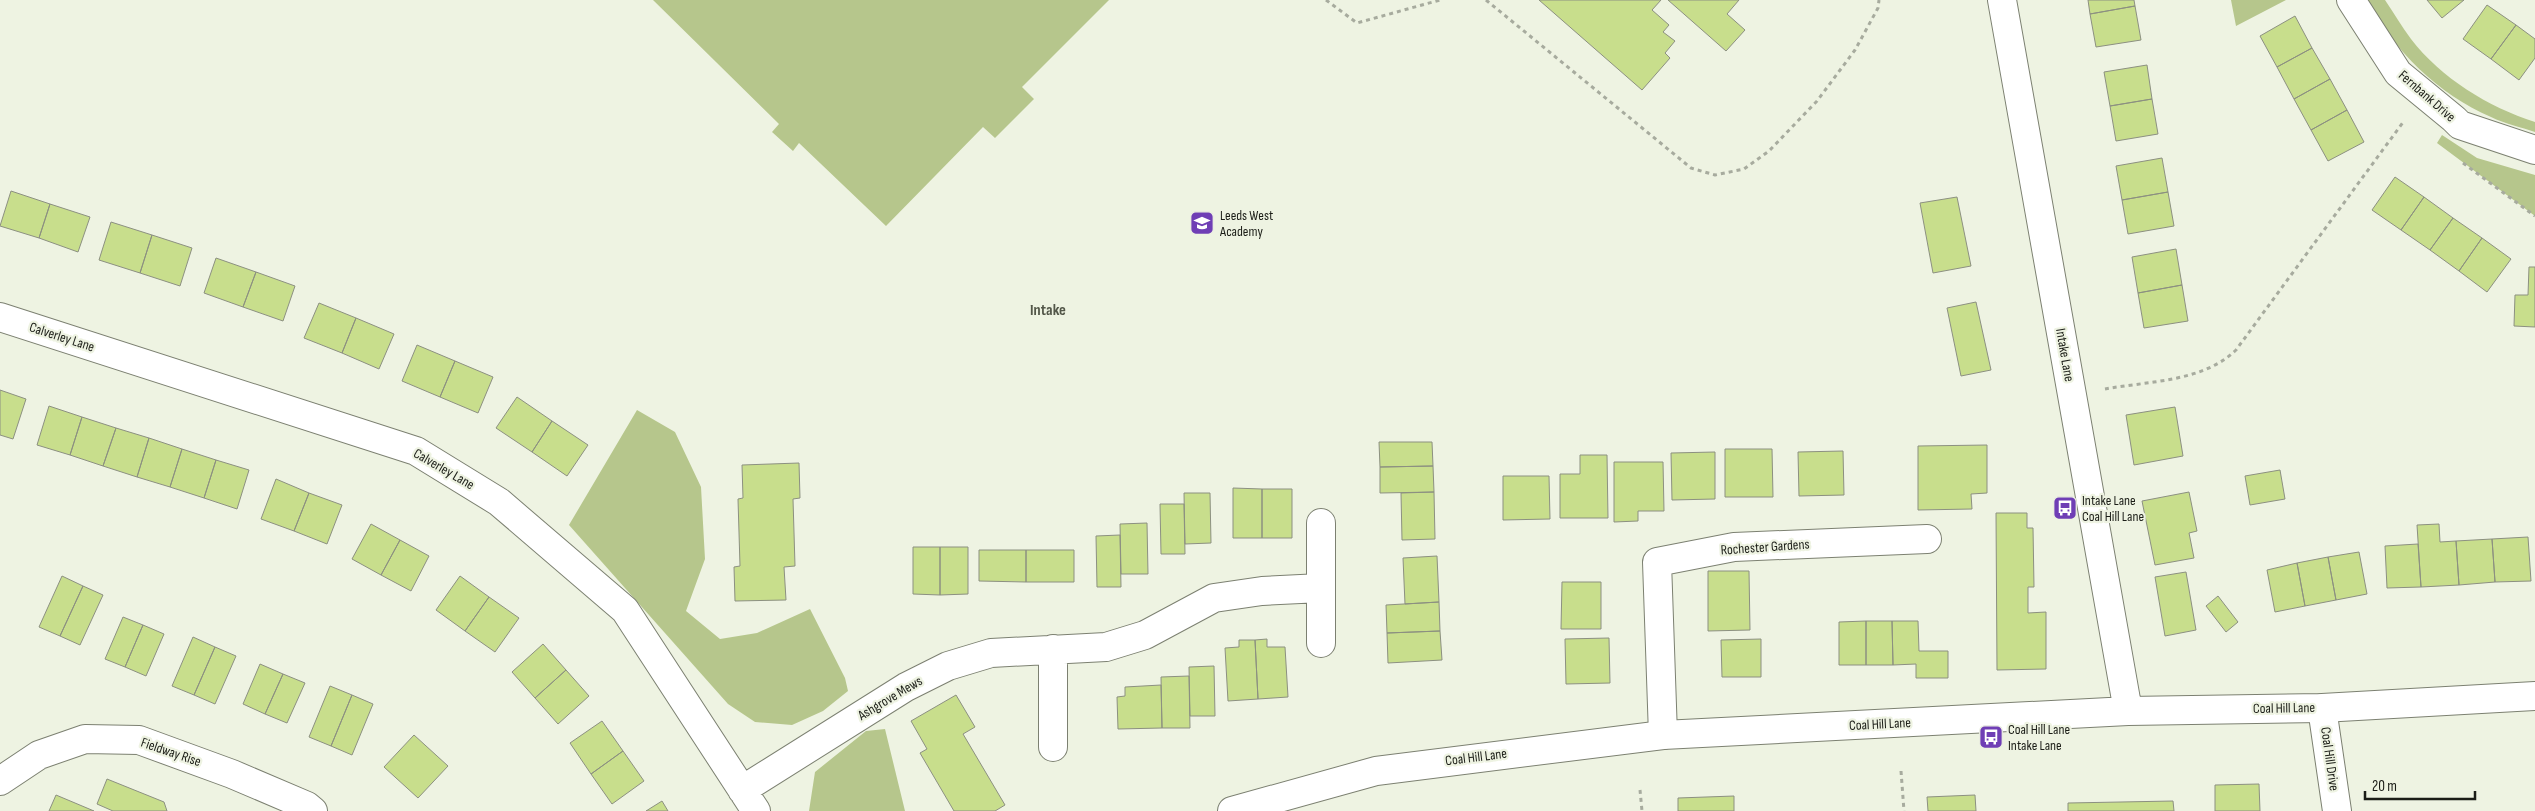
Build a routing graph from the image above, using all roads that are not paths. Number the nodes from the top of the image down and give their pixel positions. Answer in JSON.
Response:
{"nodes":[{"id":1,"x":2002,"y":0,"type":"edge"},
{"id":2,"x":2351,"y":0,"type":"edge"},
{"id":3,"x":2535,"y":150,"type":"edge"},
{"id":4,"x":0,"y":317,"type":"edge"},
{"id":5,"x":1321,"y":523,"type":"dead end"},
{"id":6,"x":1927,"y":539,"type":"dead end"},
{"id":7,"x":1321,"y":588,"type":"junction"},
{"id":8,"x":1321,"y":643,"type":"dead end"},
{"id":9,"x":1053,"y":649,"type":"junction"},
{"id":10,"x":2535,"y":696,"type":"edge"},
{"id":11,"x":2322,"y":708,"type":"junction"},
{"id":12,"x":2128,"y":711,"type":"junction"},
{"id":13,"x":1663,"y":735,"type":"junction"},
{"id":14,"x":1053,"y":747,"type":"dead end"},
{"id":15,"x":0,"y":781,"type":"edge"},
{"id":16,"x":749,"y":800,"type":"edge"},
{"id":17,"x":313,"y":811,"type":"edge"},
{"id":18,"x":1232,"y":811,"type":"edge"},
{"id":19,"x":2337,"y":811,"type":"edge"}],
"edges":[{"from":1,"to":12,"type":"street","name":"Intake Lane"},
{"from":2,"to":3,"type":"street","name":"Fernbank Drive"},
{"from":4,"to":16,"type":"street","name":"Calverley Lane"},
{"from":5,"to":7,"type":"street"},
{"from":6,"to":13,"type":"street","name":"Rochester Gardens"},
{"from":7,"to":8,"type":"street"},
{"from":7,"to":9,"type":"street","name":"Ashgrove Mews"},
{"from":9,"to":14,"type":"street"},
{"from":9,"to":16,"type":"street","name":"Ashgrove Mews"},
{"from":10,"to":11,"type":"street","name":"Coal Hill Lane"},
{"from":11,"to":12,"type":"street","name":"Coal Hill Lane"},
{"from":11,"to":19,"type":"street","name":"Coal Hill Drive"},
{"from":12,"to":13,"type":"street","name":"Coal Hill Lane"},
{"from":13,"to":18,"type":"street","name":"Coal Hill Lane"},
{"from":15,"to":17,"type":"street","name":"Fieldway Rise"}]}
